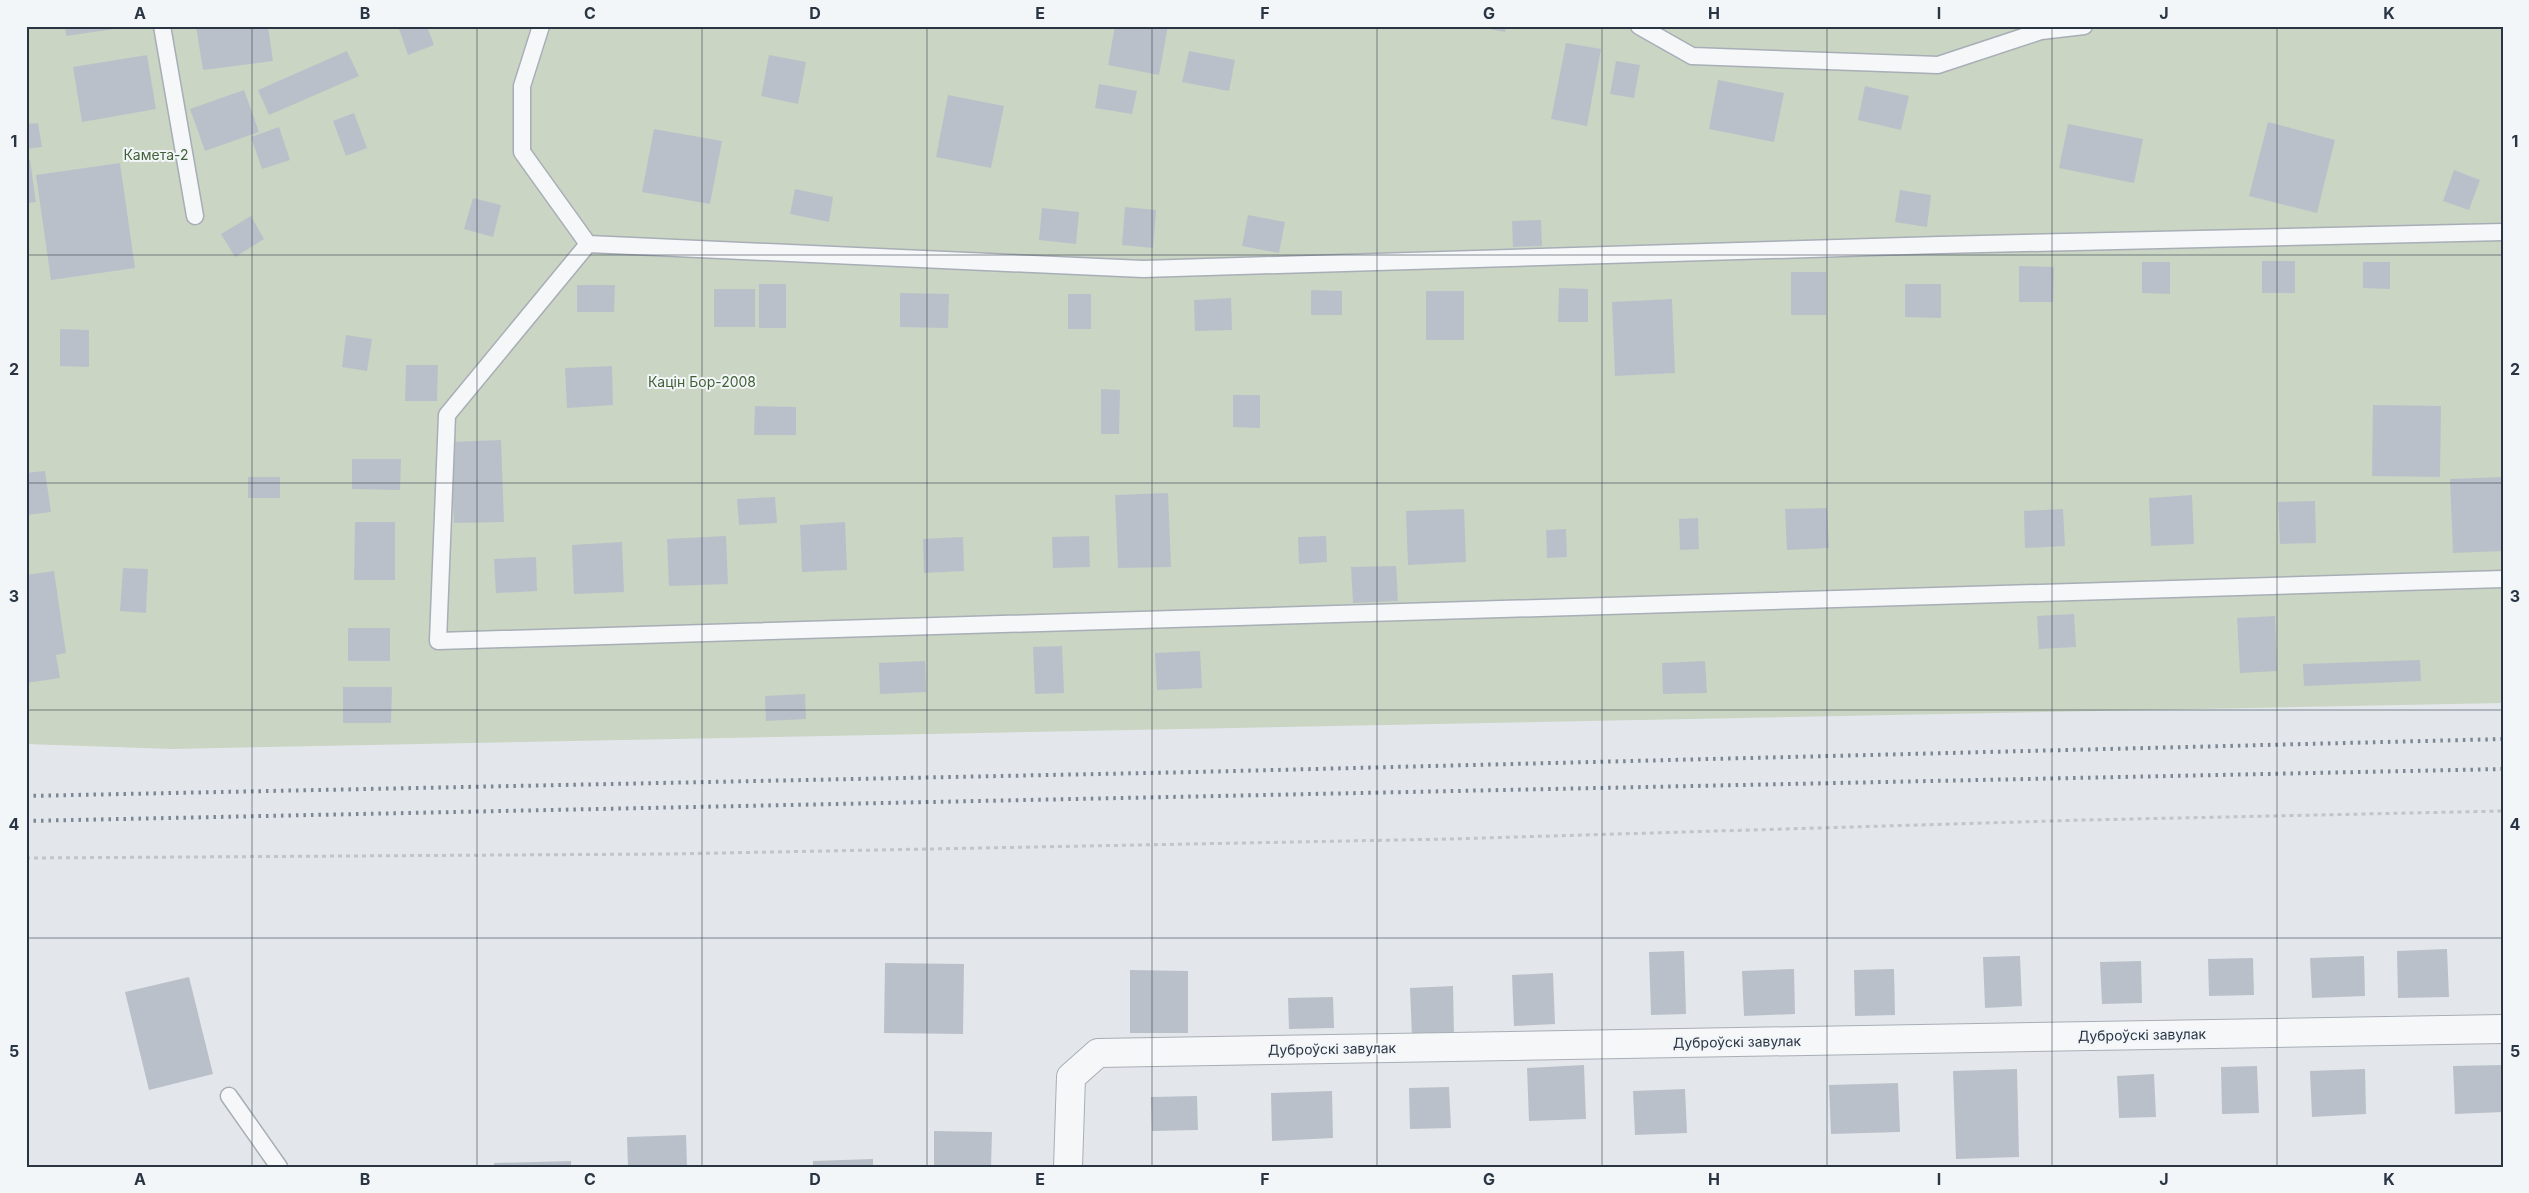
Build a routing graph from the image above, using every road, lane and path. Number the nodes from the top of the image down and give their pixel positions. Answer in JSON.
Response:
{"nodes":[{"id":1,"x":162,"y":26,"type":"edge"},
{"id":2,"x":541,"y":26,"type":"edge"},
{"id":3,"x":1639,"y":26,"type":"edge"},
{"id":4,"x":2084,"y":26,"type":"edge"},
{"id":5,"x":195,"y":216,"type":"dead end"},
{"id":6,"x":2503,"y":232,"type":"edge"},
{"id":7,"x":588,"y":244,"type":"junction"},
{"id":8,"x":2503,"y":579,"type":"edge"},
{"id":9,"x":2503,"y":811,"type":"edge"},
{"id":10,"x":26,"y":858,"type":"edge"},
{"id":11,"x":2503,"y":1029,"type":"edge"},
{"id":12,"x":229,"y":1096,"type":"dead end"},
{"id":13,"x":279,"y":1167,"type":"edge"},
{"id":14,"x":1068,"y":1167,"type":"edge"}],
"edges":[{"from":1,"to":5,"type":"lane"},
{"from":2,"to":7,"type":"lane"},
{"from":3,"to":4,"type":"lane"},
{"from":6,"to":7,"type":"lane"},
{"from":7,"to":8,"type":"lane"},
{"from":9,"to":10,"type":"path"},
{"from":11,"to":14,"type":"street","name":"Дуброўскі завулак"},
{"from":12,"to":13,"type":"lane"}]}
